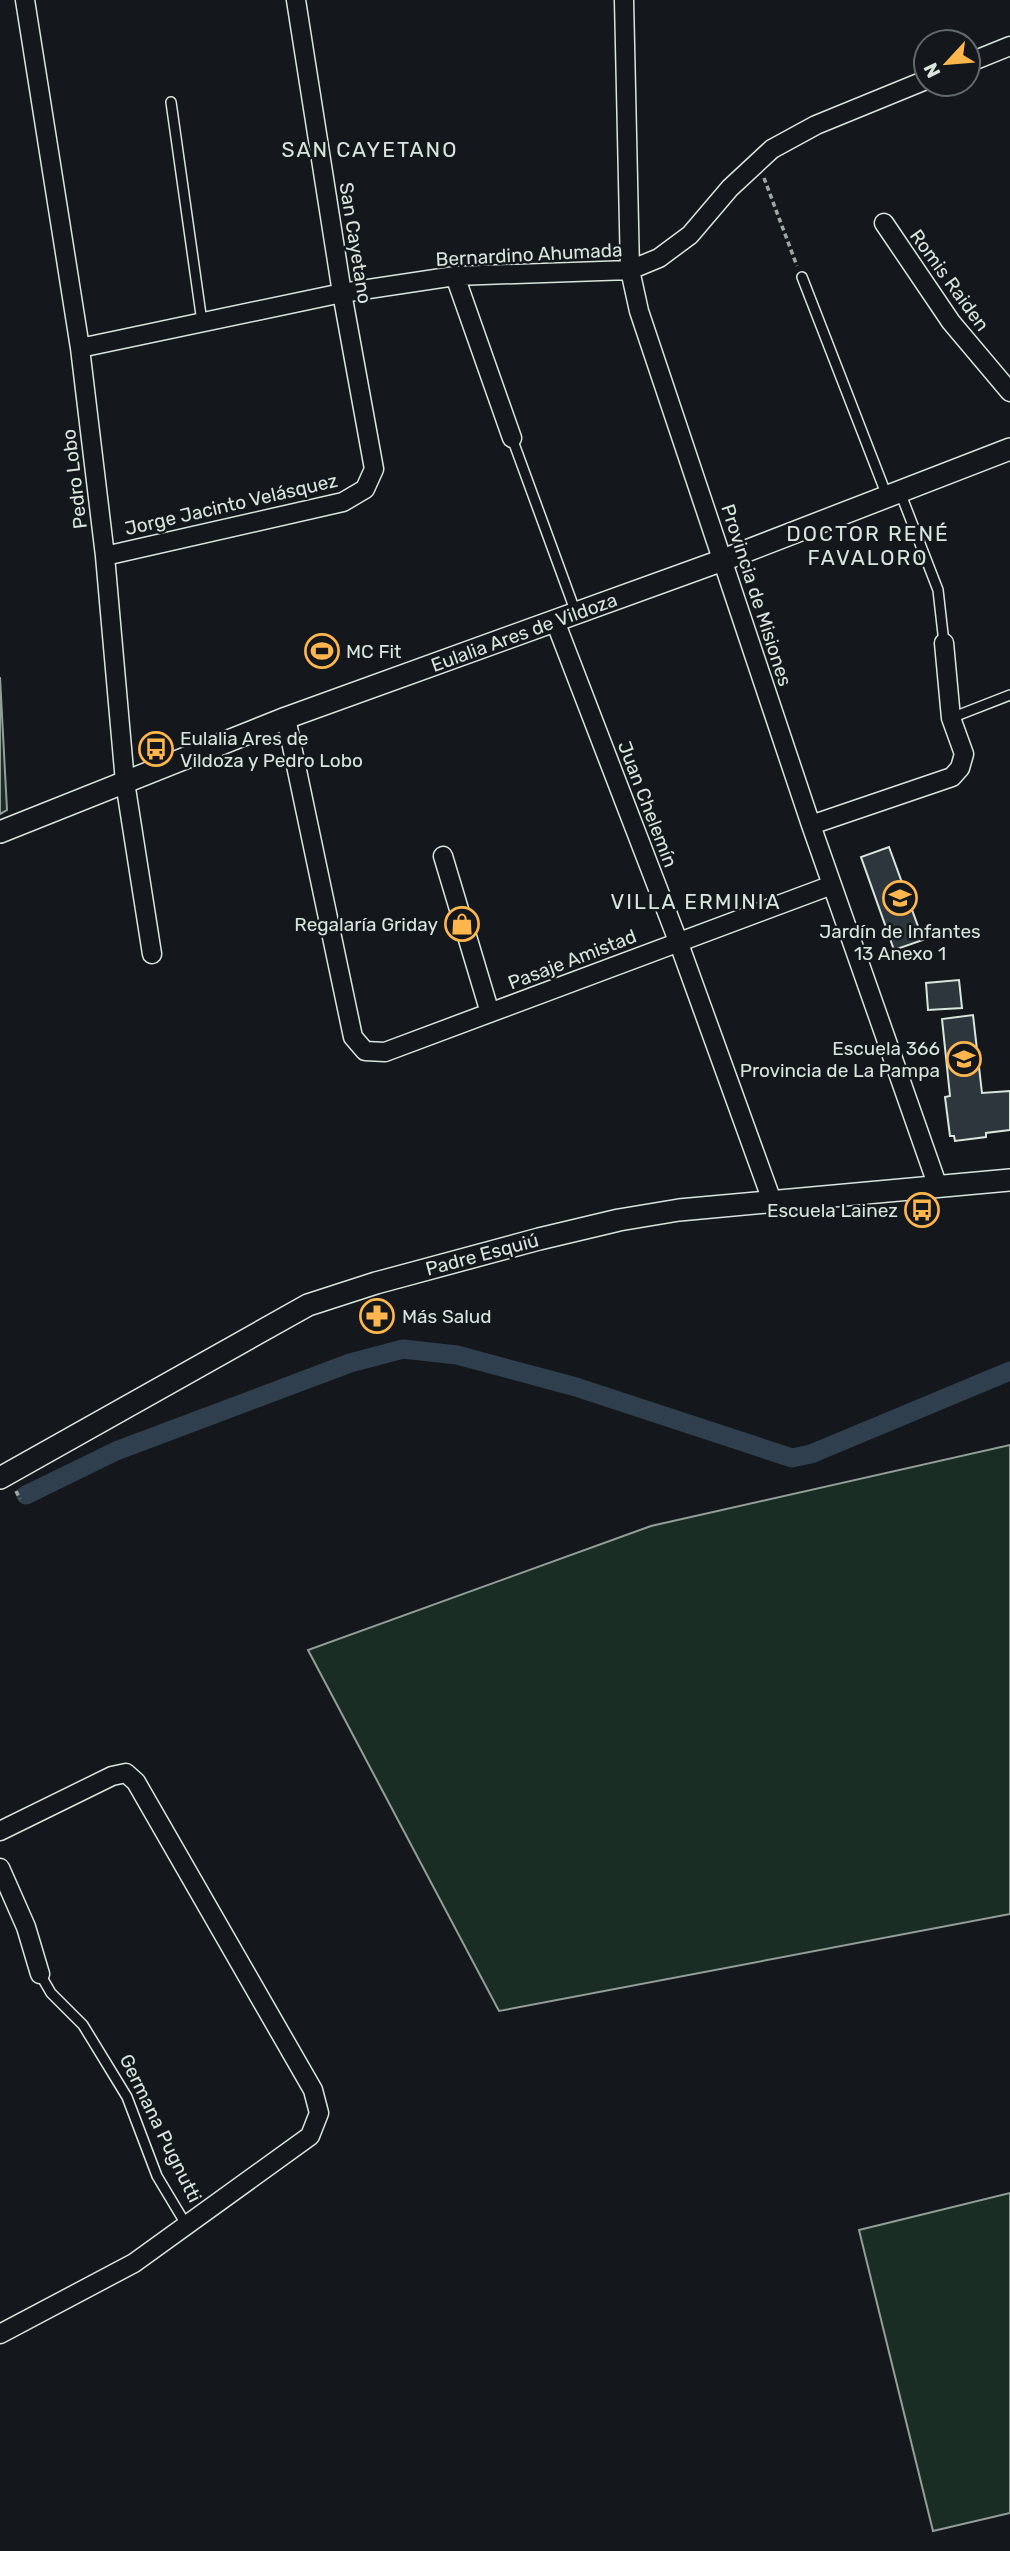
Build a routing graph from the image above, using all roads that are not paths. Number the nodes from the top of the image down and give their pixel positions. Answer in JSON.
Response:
{"nodes":[{"id":1,"x":25,"y":0,"type":"edge"},
{"id":2,"x":296,"y":0,"type":"edge"},
{"id":3,"x":624,"y":0,"type":"edge"},
{"id":4,"x":1010,"y":46,"type":"edge"},
{"id":5,"x":982,"y":57,"type":"edge"},
{"id":6,"x":912,"y":86,"type":"edge"},
{"id":7,"x":171,"y":102,"type":"dead end"},
{"id":8,"x":884,"y":223,"type":"dead end"},
{"id":9,"x":630,"y":270,"type":"junction"},
{"id":10,"x":455,"y":276,"type":"junction"},
{"id":11,"x":802,"y":277,"type":"road end"},
{"id":12,"x":342,"y":293,"type":"junction"},
{"id":13,"x":202,"y":322,"type":"junction"},
{"id":14,"x":80,"y":348,"type":"junction"},
{"id":15,"x":1010,"y":392,"type":"edge"},
{"id":16,"x":512,"y":438,"type":"joint"},
{"id":17,"x":1010,"y":449,"type":"edge"},
{"id":18,"x":365,"y":489,"type":"joint"},
{"id":19,"x":893,"y":494,"type":"junction"},
{"id":20,"x":105,"y":556,"type":"junction"},
{"id":21,"x":723,"y":560,"type":"junction"},
{"id":22,"x":576,"y":613,"type":"junction"},
{"id":23,"x":555,"y":621,"type":"junction"},
{"id":24,"x":944,"y":643,"type":"joint"},
{"id":25,"x":1010,"y":695,"type":"edge"},
{"id":26,"x":286,"y":718,"type":"junction"},
{"id":27,"x":951,"y":718,"type":"junction"},
{"id":28,"x":125,"y":782,"type":"junction"},
{"id":29,"x":811,"y":825,"type":"junction"},
{"id":30,"x":0,"y":832,"type":"edge"},
{"id":31,"x":443,"y":856,"type":"dead end"},
{"id":32,"x":832,"y":886,"type":"junction"},
{"id":33,"x":678,"y":941,"type":"junction"},
{"id":34,"x":152,"y":954,"type":"dead end"},
{"id":35,"x":490,"y":1013,"type":"junction"},
{"id":36,"x":1010,"y":1180,"type":"edge"},
{"id":37,"x":938,"y":1186,"type":"junction"},
{"id":38,"x":772,"y":1201,"type":"junction"},
{"id":39,"x":0,"y":1478,"type":"edge"},
{"id":40,"x":0,"y":1831,"type":"edge"},
{"id":41,"x":0,"y":1868,"type":"edge"},
{"id":42,"x":40,"y":1974,"type":"joint"},
{"id":43,"x":187,"y":2225,"type":"junction"},
{"id":44,"x":0,"y":2334,"type":"edge"}],
"edges":[{"from":1,"to":14,"type":"street","name":"Pedro Lobo"},
{"from":2,"to":12,"type":"street","name":"San Cayetano"},
{"from":3,"to":9,"type":"street","name":"Provincia de Misiones"},
{"from":4,"to":5,"type":"street"},
{"from":6,"to":9,"type":"street","name":"Bernardino Ahumada"},
{"from":7,"to":13,"type":"lane"},
{"from":8,"to":15,"type":"street","name":"Romis Raiden"},
{"from":9,"to":10,"type":"street","name":"Bernardino Ahumada"},
{"from":9,"to":21,"type":"street","name":"Provincia de Misiones"},
{"from":10,"to":12,"type":"street","name":"Bernardino Ahumada"},
{"from":10,"to":16,"type":"street"},
{"from":11,"to":19,"type":"lane"},
{"from":12,"to":13,"type":"street","name":"Bernardino Ahumada"},
{"from":12,"to":18,"type":"street","name":"San Cayetano"},
{"from":13,"to":14,"type":"street","name":"Bernardino Ahumada"},
{"from":14,"to":20,"type":"street","name":"Pedro Lobo"},
{"from":16,"to":22,"type":"lane"},
{"from":17,"to":19,"type":"street","name":"Eulalia Ares de Vildoza"},
{"from":18,"to":20,"type":"street","name":"Jorge Jacinto Velásquez"},
{"from":19,"to":21,"type":"street","name":"Eulalia Ares de Vildoza"},
{"from":19,"to":24,"type":"lane"},
{"from":20,"to":28,"type":"street","name":"Pedro Lobo"},
{"from":21,"to":22,"type":"street","name":"Eulalia Ares de Vildoza"},
{"from":21,"to":29,"type":"street","name":"Provincia de Misiones"},
{"from":22,"to":23,"type":"street","name":"Eulalia Ares de Vildoza"},
{"from":23,"to":26,"type":"street","name":"Eulalia Ares de Vildoza"},
{"from":23,"to":33,"type":"street","name":"Juan Chelemín"},
{"from":24,"to":27,"type":"street"},
{"from":25,"to":27,"type":"lane"},
{"from":26,"to":28,"type":"street","name":"Eulalia Ares de Vildoza"},
{"from":26,"to":35,"type":"street","name":"Pasaje Amistad"},
{"from":27,"to":29,"type":"street"},
{"from":28,"to":30,"type":"street","name":"Eulalia Ares de Vildoza"},
{"from":28,"to":34,"type":"street","name":"Pedro Lobo"},
{"from":29,"to":32,"type":"street","name":"Provincia de Misiones"},
{"from":31,"to":35,"type":"street"},
{"from":32,"to":33,"type":"street","name":"Pasaje Amistad"},
{"from":32,"to":37,"type":"street","name":"Provincia de Misiones"},
{"from":33,"to":35,"type":"street","name":"Pasaje Amistad"},
{"from":33,"to":38,"type":"street","name":"Juan Chelemín"},
{"from":36,"to":37,"type":"street","name":"Padre Esquiú"},
{"from":37,"to":38,"type":"street","name":"Padre Esquiú"},
{"from":38,"to":39,"type":"street","name":"Padre Esquiú"},
{"from":40,"to":43,"type":"street"},
{"from":41,"to":42,"type":"street","name":"Germana Pugnutti"},
{"from":42,"to":43,"type":"lane","name":"Germana Pugnutti"},
{"from":43,"to":44,"type":"street"}]}
